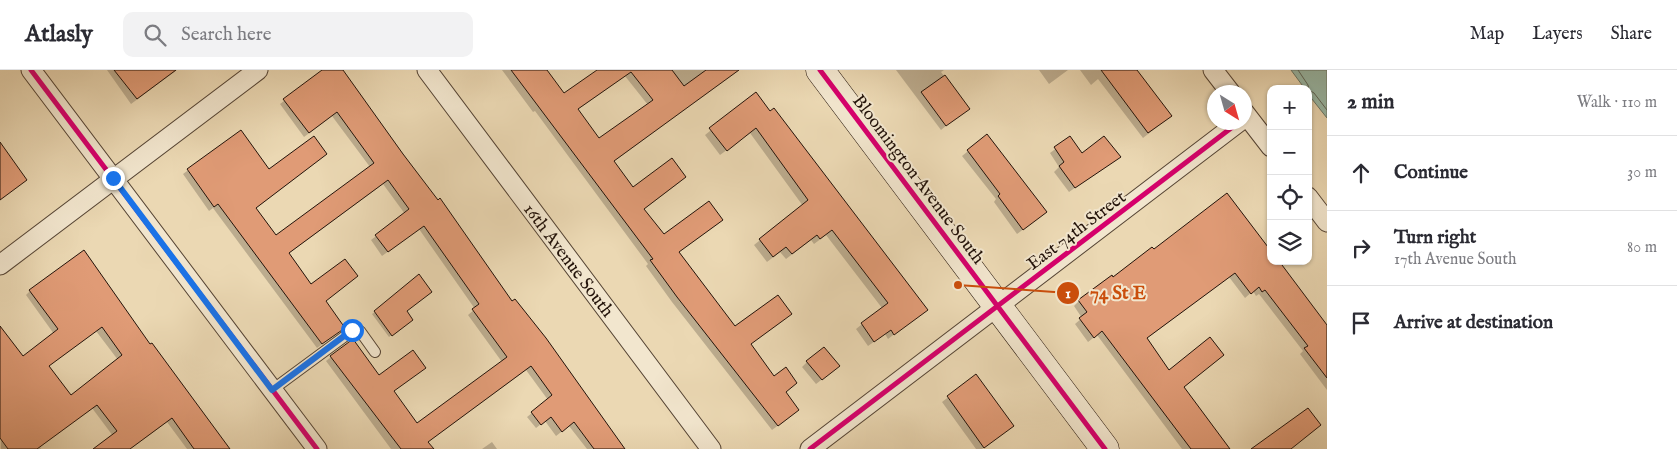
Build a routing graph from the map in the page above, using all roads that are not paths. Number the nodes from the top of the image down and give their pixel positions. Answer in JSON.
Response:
{"nodes":[{"id":1,"x":32,"y":70,"type":"edge"},
{"id":2,"x":258,"y":70,"type":"edge"},
{"id":3,"x":427,"y":70,"type":"edge"},
{"id":4,"x":820,"y":70,"type":"edge"},
{"id":5,"x":1213,"y":70,"type":"edge"},
{"id":6,"x":1225,"y":85,"type":"edge"},
{"id":7,"x":1252,"y":126,"type":"edge"},
{"id":8,"x":1227,"y":130,"type":"edge"},
{"id":9,"x":1267,"y":143,"type":"edge"},
{"id":10,"x":113,"y":178,"type":"junction"},
{"id":11,"x":1312,"y":202,"type":"edge"},
{"id":12,"x":1327,"y":222,"type":"edge"},
{"id":13,"x":0,"y":265,"type":"edge"},
{"id":14,"x":998,"y":307,"type":"junction"},
{"id":15,"x":375,"y":352,"type":"dead end"},
{"id":16,"x":272,"y":390,"type":"junction"},
{"id":17,"x":317,"y":449,"type":"edge"},
{"id":18,"x":711,"y":449,"type":"edge"},
{"id":19,"x":810,"y":449,"type":"edge"},
{"id":20,"x":1105,"y":449,"type":"edge"}],
"edges":[{"from":1,"to":10,"type":"street"},
{"from":2,"to":10,"type":"street"},
{"from":3,"to":18,"type":"street","name":"16th Avenue South"},
{"from":4,"to":14,"type":"street","name":"Bloomington Avenue South"},
{"from":5,"to":6,"type":"street"},
{"from":7,"to":9,"type":"street"},
{"from":8,"to":14,"type":"street","name":"East 74th Street"},
{"from":10,"to":13,"type":"street"},
{"from":10,"to":16,"type":"street"},
{"from":11,"to":12,"type":"street"},
{"from":14,"to":19,"type":"street","name":"East 74th Street"},
{"from":14,"to":20,"type":"street","name":"Bloomington Avenue South"},
{"from":15,"to":16,"type":"lane"},
{"from":16,"to":17,"type":"street"}]}
